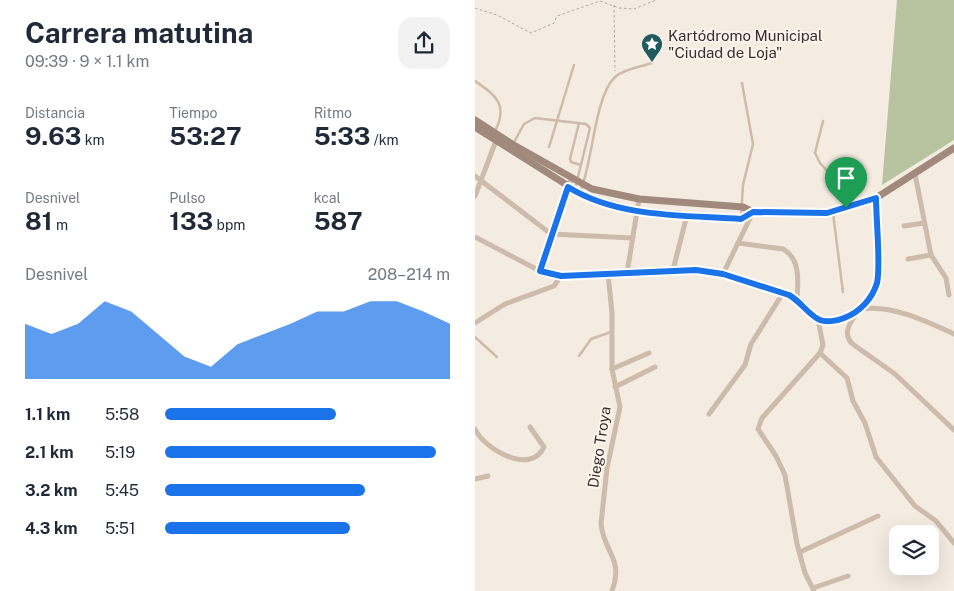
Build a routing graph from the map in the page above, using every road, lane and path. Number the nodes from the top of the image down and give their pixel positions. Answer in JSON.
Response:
{"nodes":[{"id":1,"x":656,"y":0,"type":"edge"},
{"id":2,"x":614,"y":4,"type":"junction"},
{"id":3,"x":475,"y":8,"type":"edge"},
{"id":4,"x":652,"y":63,"type":"dead end"},
{"id":5,"x":574,"y":65,"type":"dead end"},
{"id":6,"x":615,"y":77,"type":"junction"},
{"id":7,"x":475,"y":81,"type":"edge"},
{"id":8,"x":742,"y":83,"type":"dead end"},
{"id":9,"x":475,"y":120,"type":"edge"},
{"id":10,"x":556,"y":121,"type":"junction"},
{"id":11,"x":823,"y":121,"type":"dead end"},
{"id":12,"x":579,"y":123,"type":"junction"},
{"id":13,"x":475,"y":127,"type":"edge"},
{"id":14,"x":496,"y":136,"type":"junction"},
{"id":15,"x":511,"y":147,"type":"junction"},
{"id":16,"x":549,"y":147,"type":"dead end"},
{"id":17,"x":954,"y":148,"type":"edge"},
{"id":18,"x":581,"y":165,"type":"junction"},
{"id":19,"x":915,"y":174,"type":"junction"},
{"id":20,"x":475,"y":176,"type":"edge"},
{"id":21,"x":481,"y":181,"type":"junction"},
{"id":22,"x":577,"y":183,"type":"junction"},
{"id":23,"x":574,"y":191,"type":"junction"},
{"id":24,"x":475,"y":196,"type":"edge"},
{"id":25,"x":876,"y":198,"type":"junction"},
{"id":26,"x":639,"y":199,"type":"junction"},
{"id":27,"x":743,"y":207,"type":"junction"},
{"id":28,"x":846,"y":208,"type":"junction"},
{"id":29,"x":637,"y":211,"type":"junction"},
{"id":30,"x":753,"y":212,"type":"junction"},
{"id":31,"x":832,"y":212,"type":"junction"},
{"id":32,"x":687,"y":215,"type":"junction"},
{"id":33,"x":741,"y":219,"type":"junction"},
{"id":34,"x":924,"y":223,"type":"junction"},
{"id":35,"x":904,"y":226,"type":"dead end"},
{"id":36,"x":551,"y":234,"type":"junction"},
{"id":37,"x":475,"y":237,"type":"edge"},
{"id":38,"x":633,"y":238,"type":"junction"},
{"id":39,"x":738,"y":243,"type":"junction"},
{"id":40,"x":931,"y":255,"type":"junction"},
{"id":41,"x":908,"y":259,"type":"dead end"},
{"id":42,"x":673,"y":270,"type":"junction"},
{"id":43,"x":540,"y":271,"type":"junction"},
{"id":44,"x":627,"y":273,"type":"junction"},
{"id":45,"x":608,"y":274,"type":"junction"},
{"id":46,"x":723,"y":274,"type":"junction"},
{"id":47,"x":561,"y":276,"type":"junction"},
{"id":48,"x":843,"y":292,"type":"dead end"},
{"id":49,"x":783,"y":293,"type":"junction"},
{"id":50,"x":949,"y":295,"type":"dead end"},
{"id":51,"x":797,"y":300,"type":"junction"},
{"id":52,"x":860,"y":309,"type":"junction"},
{"id":53,"x":818,"y":319,"type":"junction"},
{"id":54,"x":475,"y":323,"type":"edge"},
{"id":55,"x":612,"y":332,"type":"junction"},
{"id":56,"x":954,"y":334,"type":"edge"},
{"id":57,"x":475,"y":337,"type":"edge"},
{"id":58,"x":649,"y":353,"type":"dead end"},
{"id":59,"x":821,"y":353,"type":"junction"},
{"id":60,"x":579,"y":356,"type":"dead end"},
{"id":61,"x":497,"y":358,"type":"dead end"},
{"id":62,"x":655,"y":367,"type":"dead end"},
{"id":63,"x":612,"y":368,"type":"junction"},
{"id":64,"x":615,"y":386,"type":"junction"},
{"id":65,"x":709,"y":414,"type":"dead end"},
{"id":66,"x":530,"y":427,"type":"dead end"},
{"id":67,"x":475,"y":429,"type":"edge"},
{"id":68,"x":954,"y":430,"type":"edge"},
{"id":69,"x":488,"y":476,"type":"dead end"},
{"id":70,"x":475,"y":479,"type":"edge"},
{"id":71,"x":878,"y":516,"type":"dead end"},
{"id":72,"x":954,"y":543,"type":"edge"},
{"id":73,"x":800,"y":552,"type":"junction"},
{"id":74,"x":848,"y":576,"type":"dead end"},
{"id":75,"x":813,"y":590,"type":"edge"},
{"id":76,"x":612,"y":591,"type":"edge"}],
"edges":[{"from":1,"to":2,"type":"path"},
{"from":2,"to":3,"type":"path"},
{"from":2,"to":6,"type":"path"},
{"from":4,"to":6,"type":"lane"},
{"from":5,"to":10,"type":"lane"},
{"from":6,"to":22,"type":"lane"},
{"from":7,"to":14,"type":"lane"},
{"from":8,"to":27,"type":"lane"},
{"from":9,"to":14,"type":"main road"},
{"from":10,"to":12,"type":"lane"},
{"from":10,"to":15,"type":"lane"},
{"from":10,"to":16,"type":"lane"},
{"from":11,"to":28,"type":"lane"},
{"from":12,"to":18,"type":"lane"},
{"from":12,"to":18,"type":"lane"},
{"from":13,"to":14,"type":"main road"},
{"from":14,"to":15,"type":"main road"},
{"from":14,"to":21,"type":"street"},
{"from":15,"to":22,"type":"main road"},
{"from":15,"to":23,"type":"main road"},
{"from":17,"to":19,"type":"main road"},
{"from":18,"to":22,"type":"lane"},
{"from":19,"to":25,"type":"main road"},
{"from":19,"to":34,"type":"street"},
{"from":20,"to":21,"type":"street"},
{"from":21,"to":24,"type":"street"},
{"from":21,"to":36,"type":"street"},
{"from":22,"to":23,"type":"street"},
{"from":22,"to":23,"type":"lane"},
{"from":22,"to":26,"type":"main road"},
{"from":23,"to":29,"type":"main road"},
{"from":23,"to":36,"type":"street"},
{"from":25,"to":28,"type":"main road"},
{"from":25,"to":52,"type":"street"},
{"from":26,"to":27,"type":"main road"},
{"from":26,"to":29,"type":"street"},
{"from":27,"to":30,"type":"main road"},
{"from":27,"to":33,"type":"lane"},
{"from":28,"to":31,"type":"main road"},
{"from":29,"to":32,"type":"main road"},
{"from":29,"to":38,"type":"street"},
{"from":30,"to":31,"type":"main road"},
{"from":30,"to":33,"type":"main road"},
{"from":30,"to":39,"type":"street"},
{"from":31,"to":48,"type":"lane"},
{"from":32,"to":33,"type":"main road"},
{"from":32,"to":42,"type":"street"},
{"from":34,"to":35,"type":"street"},
{"from":34,"to":40,"type":"street"},
{"from":36,"to":38,"type":"street"},
{"from":36,"to":43,"type":"street"},
{"from":37,"to":43,"type":"street"},
{"from":38,"to":44,"type":"street"},
{"from":39,"to":46,"type":"street"},
{"from":39,"to":51,"type":"street"},
{"from":40,"to":41,"type":"street"},
{"from":40,"to":50,"type":"street"},
{"from":42,"to":44,"type":"street"},
{"from":42,"to":46,"type":"street"},
{"from":43,"to":47,"type":"street"},
{"from":44,"to":45,"type":"street"},
{"from":45,"to":47,"type":"street"},
{"from":45,"to":55,"type":"street","name":"Diego Troya"},
{"from":46,"to":49,"type":"street"},
{"from":47,"to":54,"type":"street"},
{"from":49,"to":51,"type":"street"},
{"from":49,"to":65,"type":"street"},
{"from":51,"to":53,"type":"street"},
{"from":52,"to":53,"type":"street"},
{"from":52,"to":56,"type":"street"},
{"from":52,"to":68,"type":"street"},
{"from":53,"to":59,"type":"street"},
{"from":55,"to":60,"type":"lane"},
{"from":55,"to":63,"type":"street","name":"Diego Troya"},
{"from":57,"to":61,"type":"lane"},
{"from":58,"to":63,"type":"street"},
{"from":59,"to":72,"type":"street"},
{"from":59,"to":73,"type":"street"},
{"from":62,"to":64,"type":"street"},
{"from":63,"to":64,"type":"street","name":"Diego Troya"},
{"from":64,"to":76,"type":"street","name":"Diego Troya"},
{"from":66,"to":67,"type":"street"},
{"from":69,"to":70,"type":"street"},
{"from":71,"to":73,"type":"street"},
{"from":73,"to":75,"type":"street"},
{"from":74,"to":75,"type":"street"}]}
